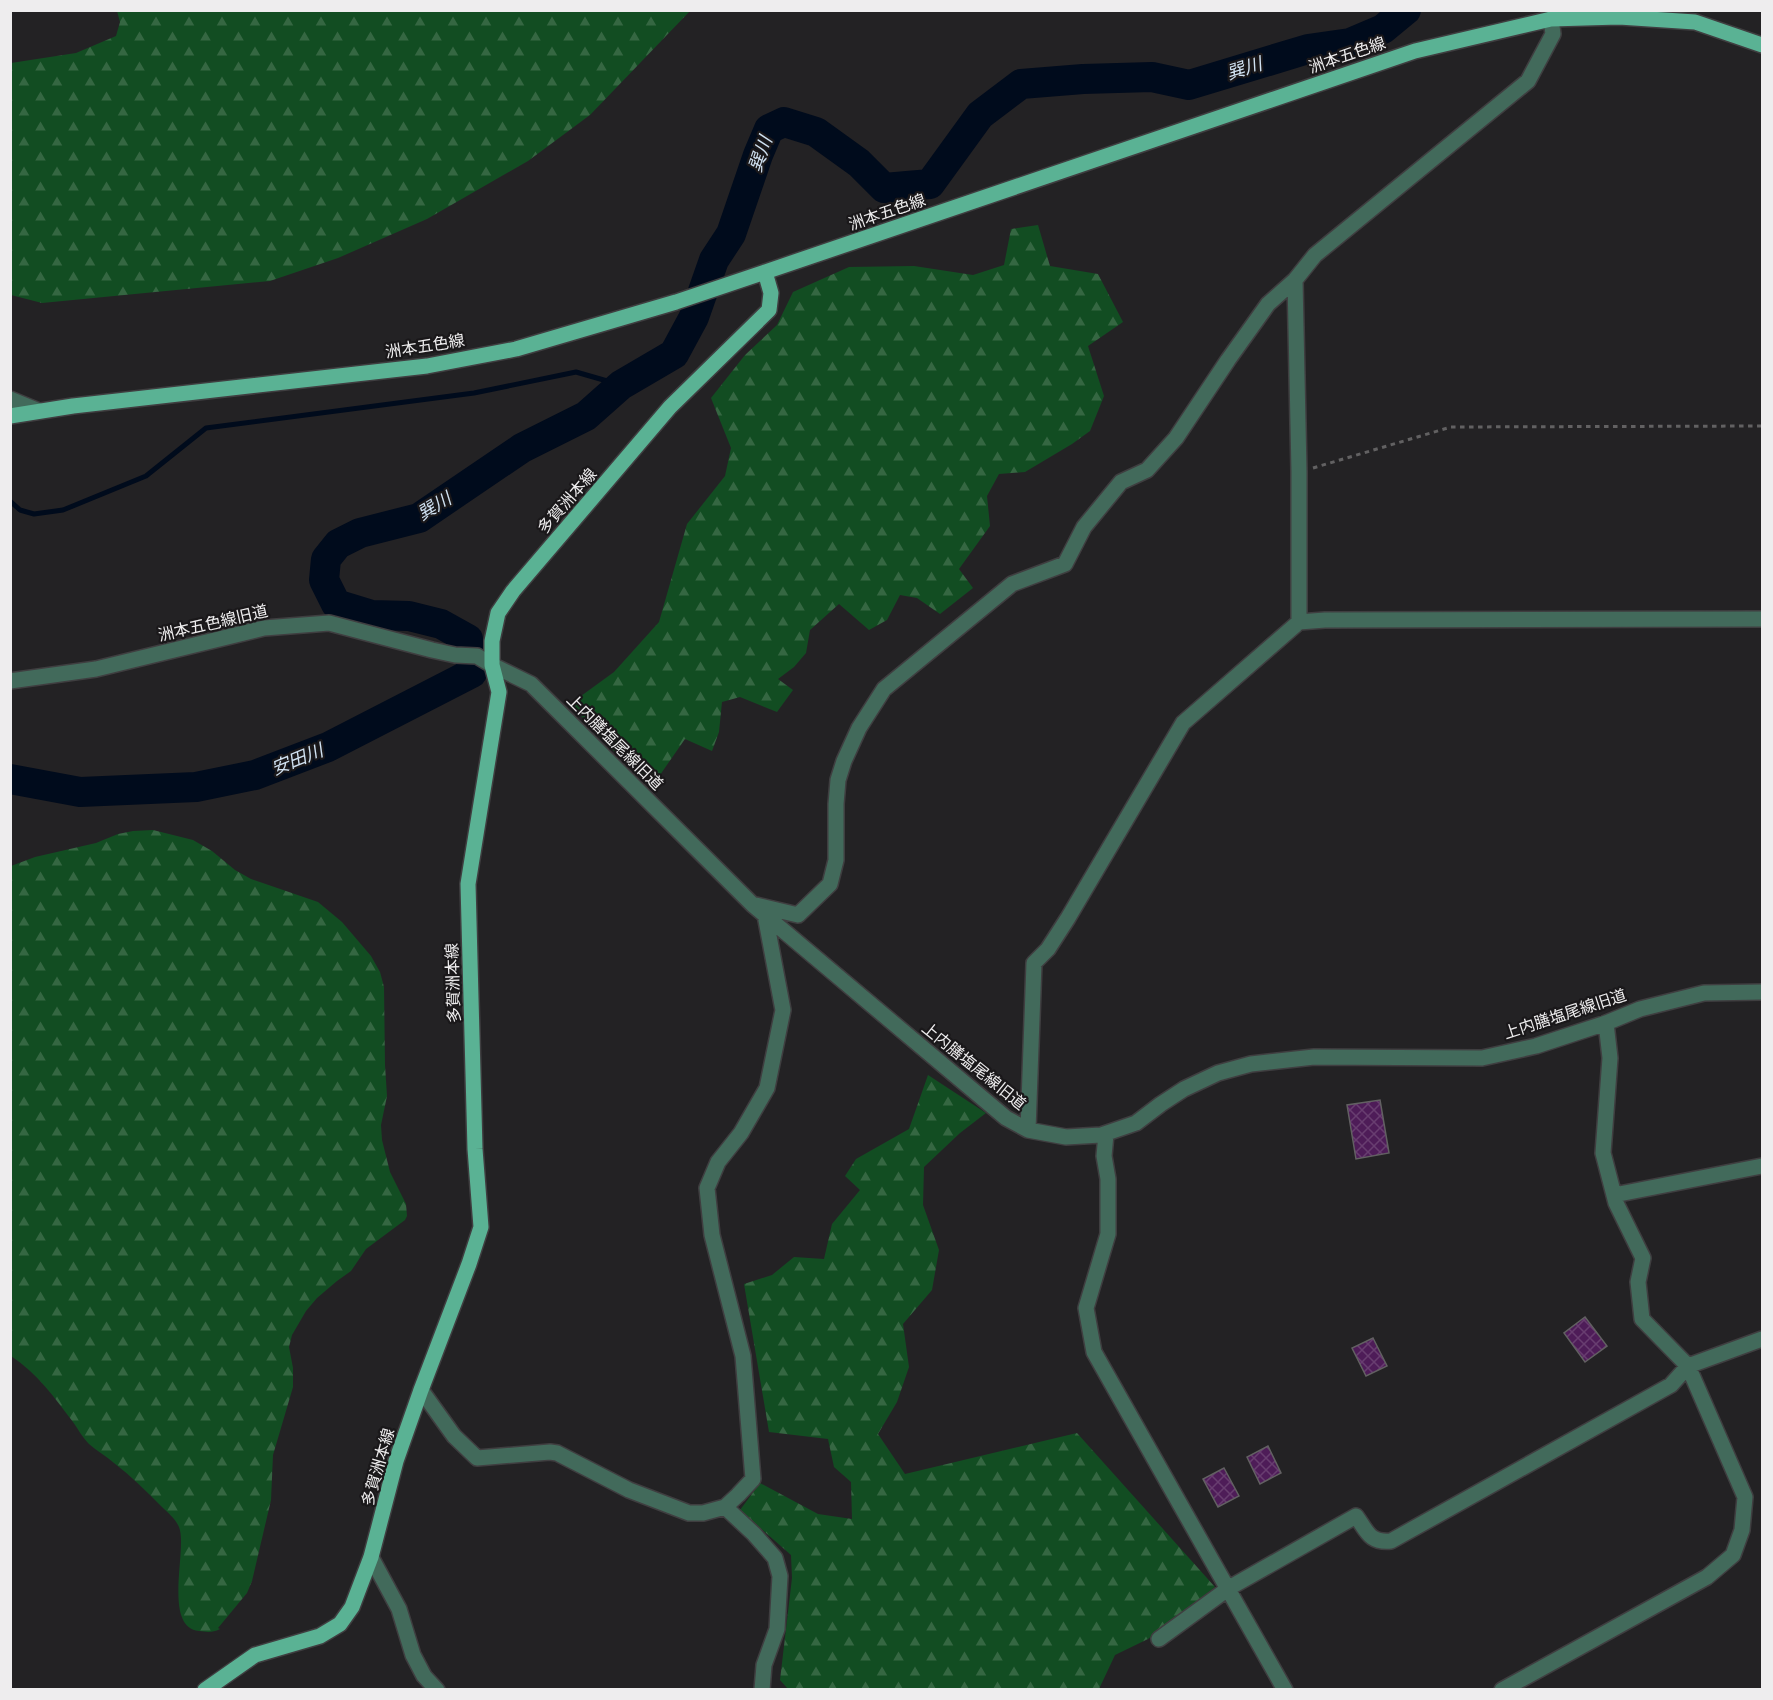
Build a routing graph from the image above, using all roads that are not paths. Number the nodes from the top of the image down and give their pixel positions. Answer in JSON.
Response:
{"nodes":[{"id":1,"x":1620,"y":14,"type":"edge"},
{"id":2,"x":1551,"y":19,"type":"junction"},
{"id":3,"x":1762,"y":45,"type":"edge"},
{"id":4,"x":765,"y":272,"type":"junction"},
{"id":5,"x":1294,"y":280,"type":"junction"},
{"id":6,"x":10,"y":399,"type":"edge"},
{"id":7,"x":39,"y":411,"type":"junction"},
{"id":8,"x":10,"y":416,"type":"edge"},
{"id":9,"x":1762,"y":619,"type":"edge"},
{"id":10,"x":1299,"y":622,"type":"junction"},
{"id":11,"x":492,"y":665,"type":"junction"},
{"id":12,"x":10,"y":681,"type":"edge"},
{"id":13,"x":753,"y":905,"type":"junction"},
{"id":14,"x":765,"y":915,"type":"junction"},
{"id":15,"x":1762,"y":992,"type":"edge"},
{"id":16,"x":1606,"y":1023,"type":"junction"},
{"id":17,"x":1028,"y":1130,"type":"junction"},
{"id":18,"x":1106,"y":1134,"type":"junction"},
{"id":19,"x":1762,"y":1166,"type":"edge"},
{"id":20,"x":1614,"y":1195,"type":"junction"},
{"id":21,"x":1762,"y":1339,"type":"edge"},
{"id":22,"x":1688,"y":1366,"type":"junction"},
{"id":23,"x":421,"y":1390,"type":"junction"},
{"id":24,"x":724,"y":1507,"type":"junction"},
{"id":25,"x":372,"y":1557,"type":"junction"},
{"id":26,"x":1229,"y":1588,"type":"junction"},
{"id":27,"x":1159,"y":1639,"type":"dead end"},
{"id":28,"x":205,"y":1689,"type":"edge"},
{"id":29,"x":437,"y":1689,"type":"edge"},
{"id":30,"x":762,"y":1689,"type":"edge"},
{"id":31,"x":1285,"y":1689,"type":"edge"},
{"id":32,"x":1502,"y":1689,"type":"edge"}],
"edges":[{"from":1,"to":2,"type":"main road","name":"洲本五色線"},
{"from":1,"to":3,"type":"main road","name":"洲本五色線"},
{"from":2,"to":4,"type":"main road","name":"洲本五色線"},
{"from":2,"to":5,"type":"street"},
{"from":4,"to":7,"type":"main road","name":"洲本五色線"},
{"from":4,"to":11,"type":"main road","name":"多賀洲本線"},
{"from":5,"to":10,"type":"street"},
{"from":5,"to":13,"type":"street"},
{"from":6,"to":7,"type":"street"},
{"from":7,"to":8,"type":"main road","name":"洲本五色線"},
{"from":9,"to":10,"type":"street"},
{"from":10,"to":17,"type":"street"},
{"from":11,"to":12,"type":"street","name":"洲本五色線旧道"},
{"from":11,"to":13,"type":"street","name":"上内膳塩尾線旧道"},
{"from":11,"to":23,"type":"main road","name":"多賀洲本線"},
{"from":13,"to":14,"type":"street","name":"上内膳塩尾線旧道"},
{"from":14,"to":17,"type":"street","name":"上内膳塩尾線旧道"},
{"from":14,"to":24,"type":"street"},
{"from":15,"to":16,"type":"street","name":"上内膳塩尾線旧道"},
{"from":16,"to":18,"type":"street","name":"上内膳塩尾線旧道"},
{"from":16,"to":20,"type":"street"},
{"from":17,"to":18,"type":"street","name":"上内膳塩尾線旧道"},
{"from":18,"to":26,"type":"street"},
{"from":19,"to":20,"type":"street"},
{"from":20,"to":22,"type":"street"},
{"from":21,"to":22,"type":"street"},
{"from":22,"to":26,"type":"street"},
{"from":22,"to":32,"type":"street"},
{"from":23,"to":24,"type":"street"},
{"from":23,"to":25,"type":"main road","name":"多賀洲本線"},
{"from":24,"to":30,"type":"street"},
{"from":25,"to":28,"type":"main road","name":"多賀洲本線"},
{"from":25,"to":29,"type":"street"},
{"from":26,"to":27,"type":"street"},
{"from":26,"to":31,"type":"street"}]}
